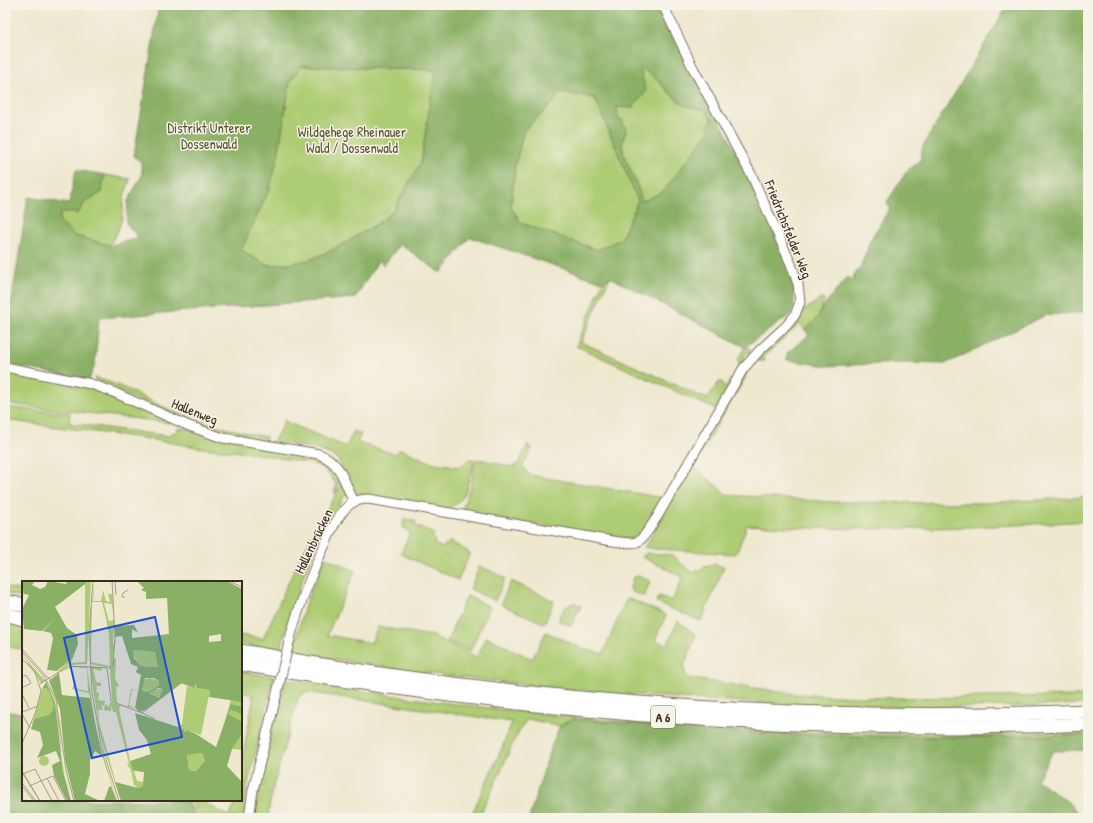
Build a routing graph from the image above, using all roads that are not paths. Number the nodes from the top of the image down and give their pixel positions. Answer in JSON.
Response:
{"nodes":[{"id":1,"x":663,"y":5,"type":"edge"},
{"id":2,"x":5,"y":368,"type":"edge"},
{"id":3,"x":354,"y":502,"type":"junction"},
{"id":4,"x":5,"y":601,"type":"edge"},
{"id":5,"x":22,"y":605,"type":"edge"},
{"id":6,"x":5,"y":614,"type":"edge"},
{"id":7,"x":22,"y":618,"type":"edge"},
{"id":8,"x":242,"y":651,"type":"edge"},
{"id":9,"x":242,"y":664,"type":"edge"},
{"id":10,"x":1088,"y":711,"type":"edge"},
{"id":11,"x":1088,"y":724,"type":"edge"},
{"id":12,"x":249,"y":818,"type":"edge"}],
"edges":[{"from":1,"to":3,"type":"street","name":"Friedrichsfelder Weg"},
{"from":2,"to":3,"type":"street","name":"Hallenweg"},
{"from":3,"to":12,"type":"street","name":"Hallenbrücken","bridge":true},
{"from":4,"to":5,"type":"highway"},
{"from":6,"to":7,"type":"highway"},
{"from":8,"to":10,"type":"highway","number":"A 6"},
{"from":9,"to":11,"type":"highway","number":"A 6"}]}
